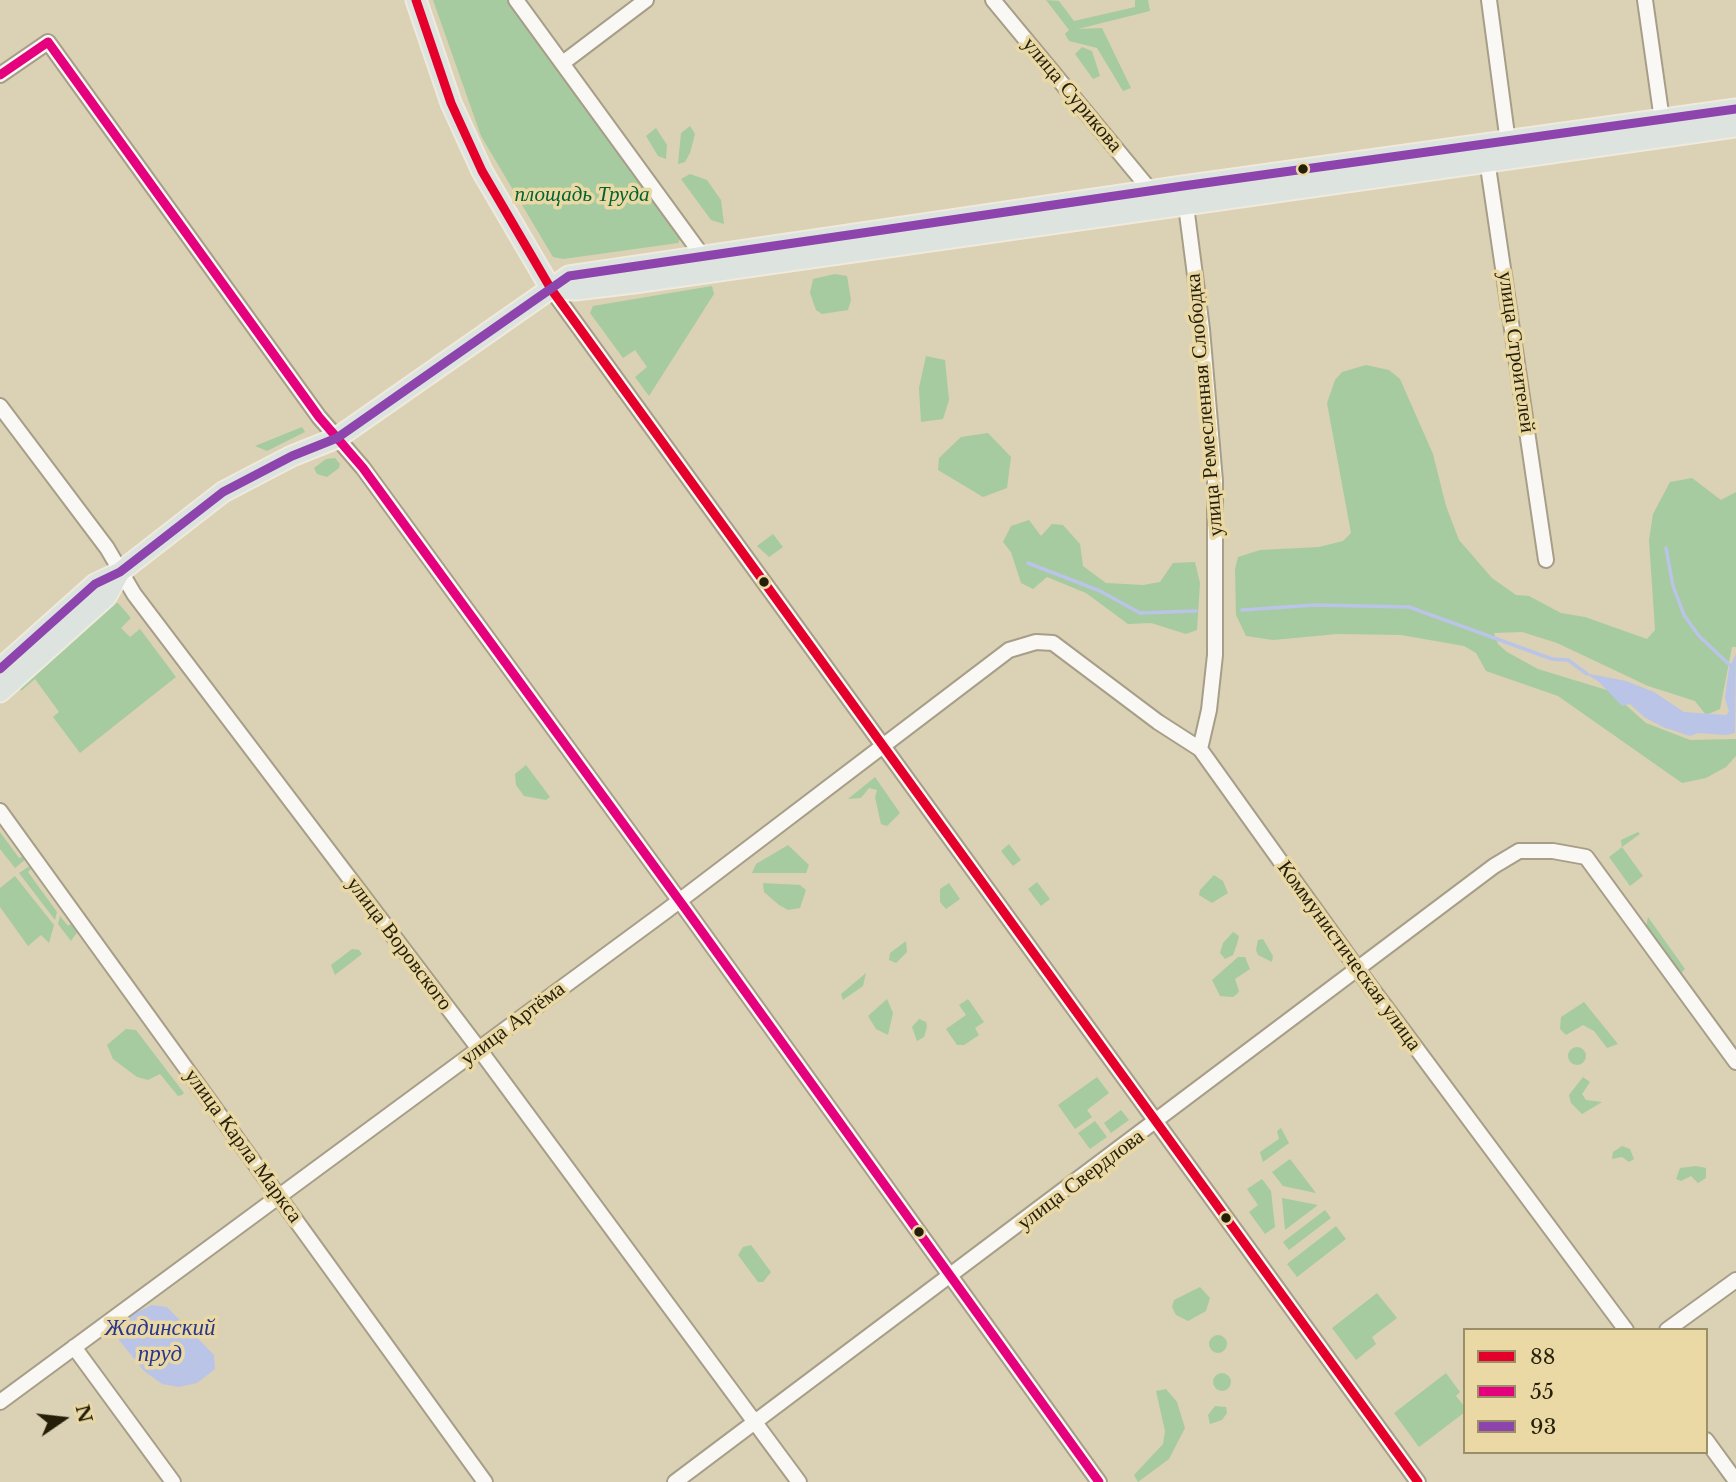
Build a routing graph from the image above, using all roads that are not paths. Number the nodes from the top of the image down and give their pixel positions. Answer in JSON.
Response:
{"nodes":[{"id":1,"x":416,"y":0,"type":"edge"},
{"id":2,"x":516,"y":0,"type":"edge"},
{"id":3,"x":646,"y":0,"type":"edge"},
{"id":4,"x":993,"y":0,"type":"edge"},
{"id":5,"x":1489,"y":0,"type":"edge"},
{"id":6,"x":1645,"y":0,"type":"edge"},
{"id":7,"x":564,"y":62,"type":"junction"},
{"id":8,"x":0,"y":75,"type":"edge"},
{"id":9,"x":1736,"y":109,"type":"edge"},
{"id":10,"x":1662,"y":120,"type":"junction"},
{"id":11,"x":1736,"y":127,"type":"edge"},
{"id":12,"x":1509,"y":150,"type":"junction"},
{"id":13,"x":1486,"y":153,"type":"junction"},
{"id":14,"x":1151,"y":191,"type":"junction"},
{"id":15,"x":1184,"y":195,"type":"junction"},
{"id":16,"x":702,"y":255,"type":"junction"},
{"id":17,"x":714,"y":272,"type":"junction"},
{"id":18,"x":551,"y":289,"type":"junction"},
{"id":19,"x":0,"y":406,"type":"edge"},
{"id":20,"x":337,"y":438,"type":"junction"},
{"id":21,"x":1546,"y":560,"type":"dead end"},
{"id":22,"x":120,"y":572,"type":"junction"},
{"id":23,"x":1024,"y":643,"type":"joint"},
{"id":24,"x":0,"y":669,"type":"edge"},
{"id":25,"x":0,"y":692,"type":"edge"},
{"id":26,"x":882,"y":747,"type":"junction"},
{"id":27,"x":1200,"y":749,"type":"junction"},
{"id":28,"x":0,"y":811,"type":"edge"},
{"id":29,"x":679,"y":900,"type":"junction"},
{"id":30,"x":1358,"y":970,"type":"junction"},
{"id":31,"x":479,"y":1049,"type":"junction"},
{"id":32,"x":1736,"y":1062,"type":"edge"},
{"id":33,"x":1156,"y":1123,"type":"junction"},
{"id":34,"x":280,"y":1196,"type":"junction"},
{"id":35,"x":951,"y":1277,"type":"junction"},
{"id":36,"x":1736,"y":1280,"type":"edge"},
{"id":37,"x":1625,"y":1328,"type":"edge"},
{"id":38,"x":1670,"y":1328,"type":"edge"},
{"id":39,"x":74,"y":1348,"type":"junction"},
{"id":40,"x":0,"y":1402,"type":"edge"},
{"id":41,"x":756,"y":1421,"type":"junction"},
{"id":42,"x":1708,"y":1443,"type":"edge"},
{"id":43,"x":1736,"y":1481,"type":"edge"},
{"id":44,"x":173,"y":1482,"type":"edge"},
{"id":45,"x":485,"y":1482,"type":"edge"},
{"id":46,"x":676,"y":1482,"type":"edge"},
{"id":47,"x":799,"y":1482,"type":"edge"},
{"id":48,"x":1099,"y":1482,"type":"edge"},
{"id":49,"x":1418,"y":1482,"type":"edge"}],
"edges":[{"from":1,"to":18,"type":"main road"},
{"from":2,"to":7,"type":"street"},
{"from":3,"to":7,"type":"street"},
{"from":4,"to":14,"type":"street","name":"улица Сурикова"},
{"from":5,"to":12,"type":"street"},
{"from":6,"to":10,"type":"street"},
{"from":7,"to":16,"type":"street"},
{"from":8,"to":20,"type":"street"},
{"from":9,"to":10,"type":"main road"},
{"from":10,"to":12,"type":"main road"},
{"from":11,"to":12,"type":"main road"},
{"from":12,"to":13,"type":"main road"},
{"from":13,"to":15,"type":"main road"},
{"from":13,"to":21,"type":"street","name":"улица Строителей"},
{"from":14,"to":15,"type":"main road"},
{"from":14,"to":16,"type":"main road"},
{"from":15,"to":17,"type":"main road"},
{"from":15,"to":27,"type":"street","name":"улица Ремесленная Слободка"},
{"from":16,"to":17,"type":"street"},
{"from":16,"to":18,"type":"main road"},
{"from":17,"to":18,"type":"main road"},
{"from":18,"to":20,"type":"main road"},
{"from":18,"to":26,"type":"street"},
{"from":19,"to":22,"type":"street","name":"улица Воровского"},
{"from":20,"to":22,"type":"main road"},
{"from":20,"to":29,"type":"street"},
{"from":22,"to":24,"type":"main road"},
{"from":22,"to":25,"type":"main road"},
{"from":22,"to":31,"type":"street","name":"улица Воровского"},
{"from":23,"to":26,"type":"street","name":"улица Артёма"},
{"from":23,"to":27,"type":"street","name":"Коммунистическая улица"},
{"from":26,"to":29,"type":"street","name":"улица Артёма"},
{"from":26,"to":33,"type":"street"},
{"from":27,"to":30,"type":"street","name":"Коммунистическая улица"},
{"from":28,"to":34,"type":"street","name":"улица Карла Маркса"},
{"from":29,"to":31,"type":"street","name":"улица Артёма"},
{"from":29,"to":35,"type":"street"},
{"from":30,"to":32,"type":"street","name":"улица Свердлова"},
{"from":30,"to":33,"type":"street","name":"улица Свердлова"},
{"from":30,"to":37,"type":"street","name":"Коммунистическая улица"},
{"from":31,"to":34,"type":"street","name":"улица Артёма"},
{"from":31,"to":41,"type":"street","name":"улица Воровского"},
{"from":33,"to":35,"type":"street","name":"улица Свердлова"},
{"from":33,"to":49,"type":"street"},
{"from":34,"to":39,"type":"street","name":"улица Артёма"},
{"from":34,"to":45,"type":"street","name":"улица Карла Маркса"},
{"from":35,"to":41,"type":"street","name":"улица Свердлова"},
{"from":35,"to":48,"type":"street"},
{"from":36,"to":38,"type":"street"},
{"from":39,"to":40,"type":"street","name":"улица Артёма"},
{"from":39,"to":44,"type":"street"},
{"from":41,"to":46,"type":"street","name":"улица Свердлова"},
{"from":41,"to":47,"type":"street","name":"улица Воровского"},
{"from":42,"to":43,"type":"street"}]}
